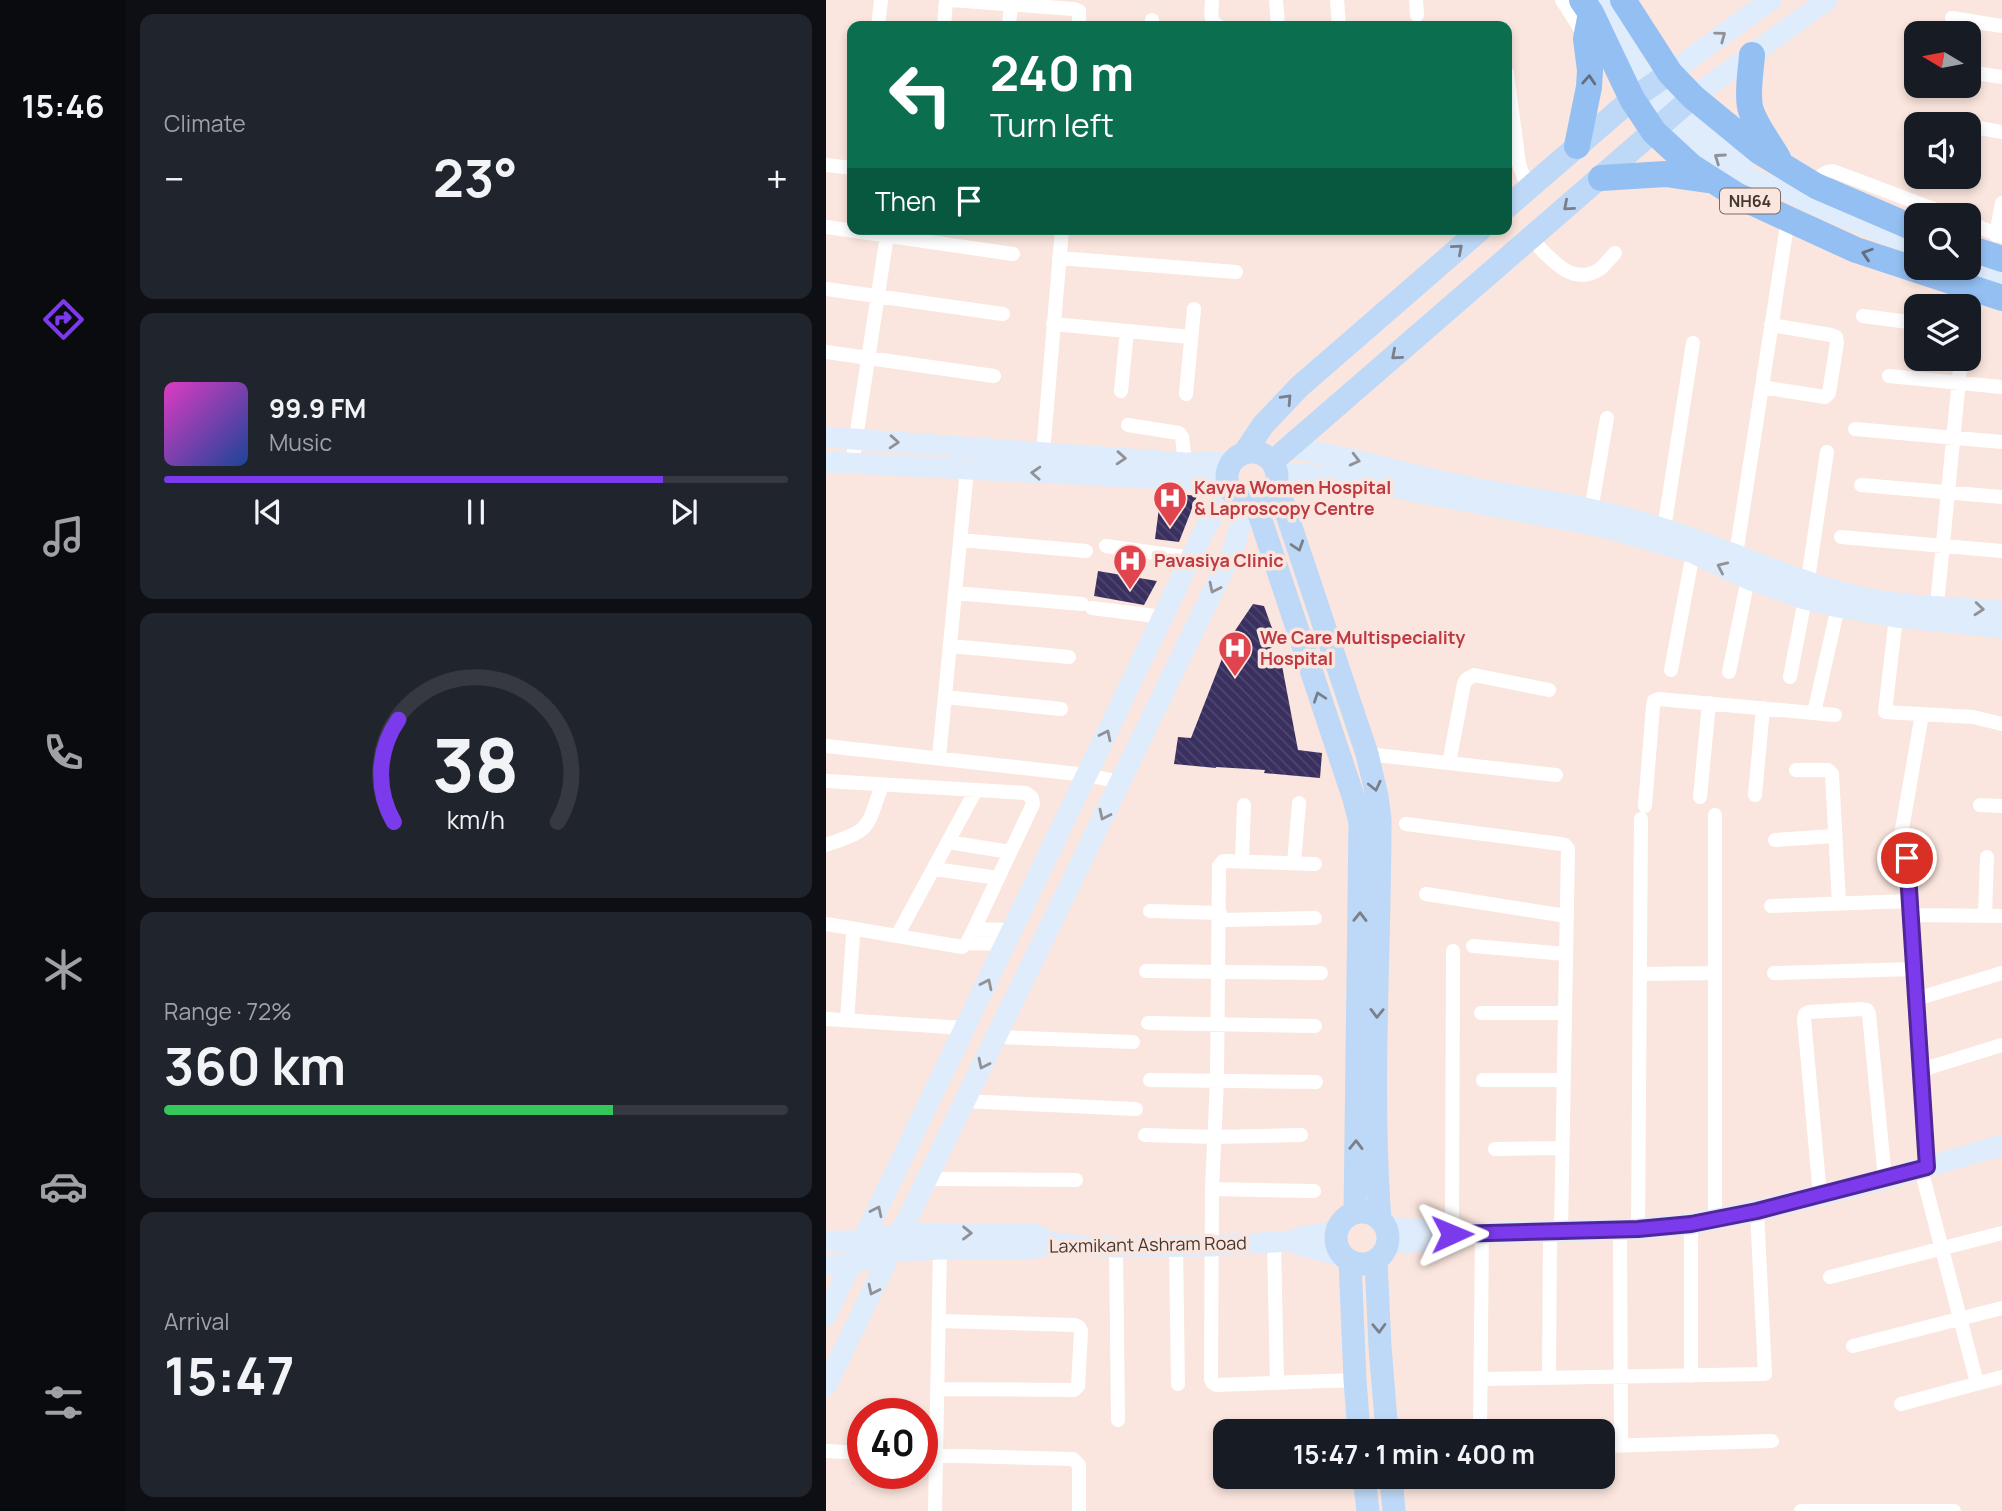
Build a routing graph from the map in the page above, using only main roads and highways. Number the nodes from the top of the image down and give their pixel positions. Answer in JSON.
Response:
{"nodes":[{"id":1,"x":1623,"y":0,"type":"edge"},
{"id":2,"x":1591,"y":4,"type":"edge"},
{"id":3,"x":1752,"y":55,"type":"road end"},
{"id":4,"x":1648,"y":83,"type":"junction"},
{"id":5,"x":1674,"y":114,"type":"junction"},
{"id":6,"x":1577,"y":146,"type":"junction"},
{"id":7,"x":1781,"y":176,"type":"junction"},
{"id":8,"x":1601,"y":178,"type":"junction"},
{"id":9,"x":1716,"y":182,"type":"junction"},
{"id":10,"x":1512,"y":203,"type":"edge"},
{"id":11,"x":1904,"y":224,"type":"edge"},
{"id":12,"x":1474,"y":235,"type":"edge"},
{"id":13,"x":1904,"y":251,"type":"edge"},
{"id":14,"x":1981,"y":257,"type":"edge"},
{"id":15,"x":2002,"y":298,"type":"edge"},
{"id":16,"x":1278,"y":466,"type":"junction"},
{"id":17,"x":1239,"y":482,"type":"junction"},
{"id":18,"x":1355,"y":1213,"type":"junction"},
{"id":19,"x":1382,"y":1238,"type":"junction"},
{"id":20,"x":1347,"y":1259,"type":"junction"},
{"id":21,"x":1358,"y":1419,"type":"edge"},
{"id":22,"x":1386,"y":1419,"type":"edge"},
{"id":23,"x":1365,"y":1489,"type":"edge"},
{"id":24,"x":1392,"y":1489,"type":"edge"},
{"id":25,"x":1368,"y":1511,"type":"edge"},
{"id":26,"x":1394,"y":1511,"type":"edge"}],
"edges":[{"from":1,"to":4,"type":"highway","number":"NH64"},
{"from":2,"to":4,"type":"highway","number":"NH64"},
{"from":6,"to":2,"type":"highway","one_way":true},
{"from":3,"to":7,"type":"highway"},
{"from":4,"to":5,"type":"highway","number":"NH64"},
{"from":4,"to":5,"type":"highway","number":"NH64"},
{"from":4,"to":6,"type":"main road"},
{"from":5,"to":7,"type":"highway","number":"NH64"},
{"from":5,"to":8,"type":"main road"},
{"from":9,"to":5,"type":"highway","number":"NH64","one_way":true},
{"from":6,"to":10,"type":"main road"},
{"from":7,"to":11,"type":"highway","number":"NH64"},
{"from":8,"to":9,"type":"highway"},
{"from":8,"to":16,"type":"main road","one_way":true},
{"from":13,"to":9,"type":"highway","number":"NH64","one_way":true},
{"from":17,"to":12,"type":"main road","one_way":true},
{"from":14,"to":15,"type":"highway","number":"NH64"},
{"from":16,"to":17,"type":"main road"},
{"from":16,"to":17,"type":"main road"},
{"from":16,"to":19,"type":"main road","one_way":true},
{"from":18,"to":17,"type":"main road","one_way":true},
{"from":18,"to":19,"type":"main road"},
{"from":18,"to":20,"type":"main road"},
{"from":19,"to":20,"type":"main road"},
{"from":19,"to":22,"type":"main road","one_way":true},
{"from":20,"to":21,"type":"main road"},
{"from":23,"to":25,"type":"main road"},
{"from":24,"to":26,"type":"main road"}]}
